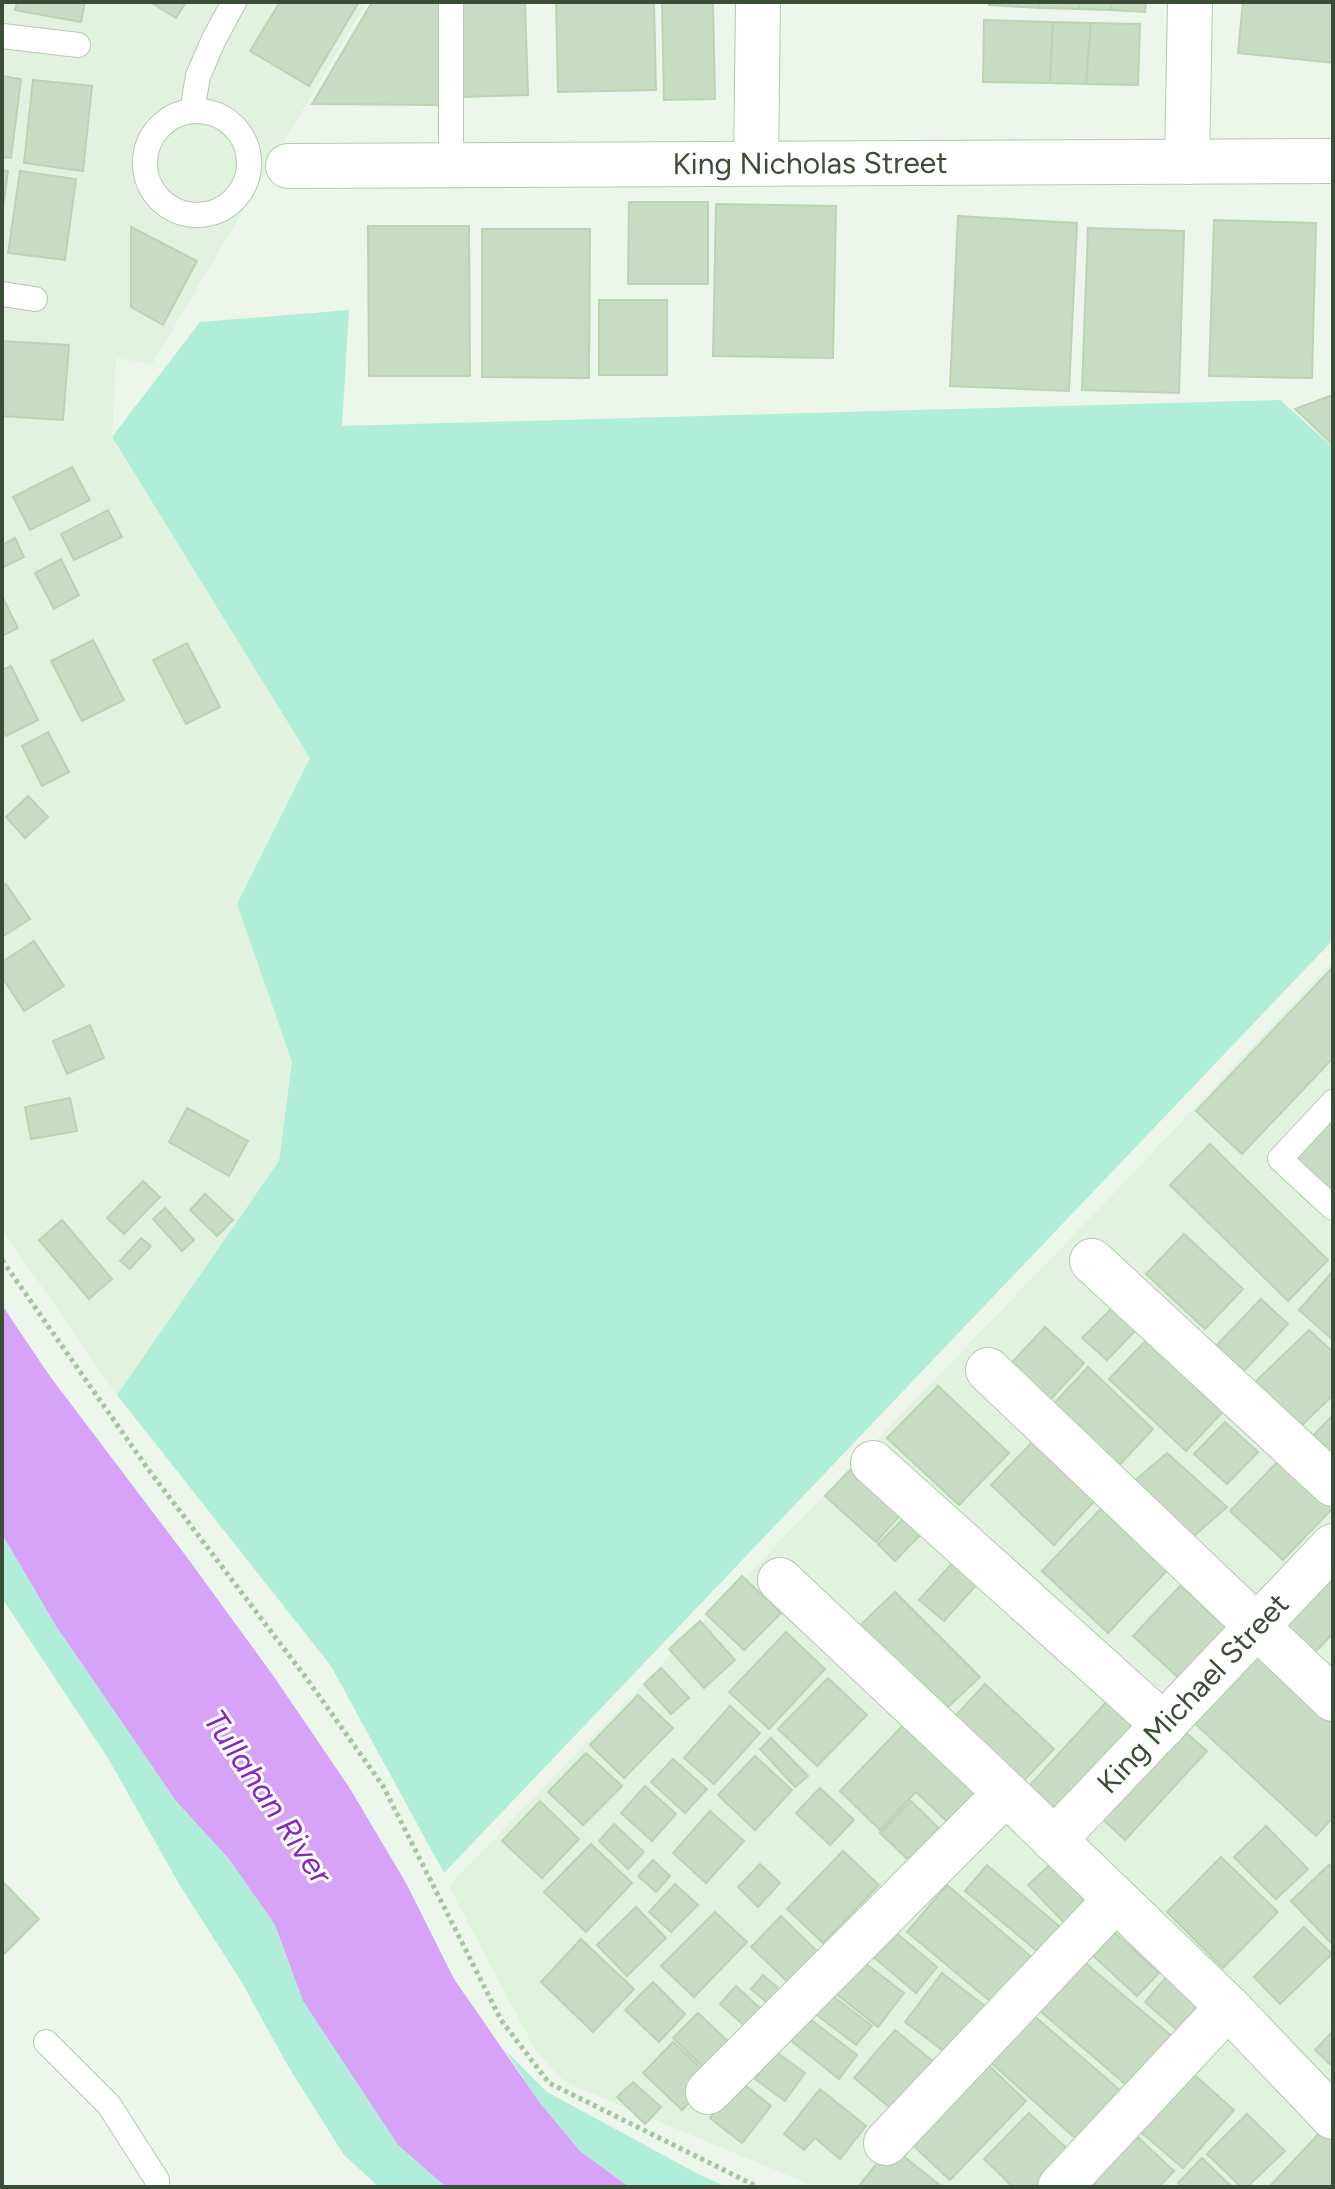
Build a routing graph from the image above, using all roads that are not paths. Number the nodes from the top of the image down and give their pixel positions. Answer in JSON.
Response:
{"nodes":[{"id":1,"x":234,"y":2,"type":"edge"},
{"id":2,"x":451,"y":2,"type":"edge"},
{"id":3,"x":758,"y":2,"type":"edge"},
{"id":4,"x":1190,"y":2,"type":"edge"},
{"id":5,"x":2,"y":36,"type":"edge"},
{"id":6,"x":78,"y":45,"type":"dead end"},
{"id":7,"x":192,"y":111,"type":"junction"},
{"id":8,"x":1333,"y":161,"type":"edge"},
{"id":9,"x":1187,"y":162,"type":"junction"},
{"id":10,"x":756,"y":163,"type":"junction"},
{"id":11,"x":451,"y":165,"type":"junction"},
{"id":12,"x":269,"y":166,"type":"junction"},
{"id":13,"x":2,"y":294,"type":"edge"},
{"id":14,"x":35,"y":299,"type":"dead end"},
{"id":15,"x":1333,"y":1102,"type":"edge"},
{"id":16,"x":1333,"y":1208,"type":"edge"},
{"id":17,"x":1092,"y":1261,"type":"dead end"},
{"id":18,"x":988,"y":1370,"type":"dead end"},
{"id":19,"x":873,"y":1463,"type":"dead end"},
{"id":20,"x":1333,"y":1484,"type":"edge"},
{"id":21,"x":1329,"y":1559,"type":"edge"},
{"id":22,"x":780,"y":1580,"type":"dead end"},
{"id":23,"x":1257,"y":1627,"type":"junction"},
{"id":24,"x":1333,"y":1699,"type":"edge"},
{"id":25,"x":1164,"y":1725,"type":"junction"},
{"id":26,"x":1006,"y":1793,"type":"junction"},
{"id":27,"x":1054,"y":1840,"type":"junction"},
{"id":28,"x":1115,"y":1900,"type":"junction"},
{"id":29,"x":1228,"y":2007,"type":"junction"},
{"id":30,"x":46,"y":2042,"type":"dead end"},
{"id":31,"x":708,"y":2092,"type":"dead end"},
{"id":32,"x":1333,"y":2117,"type":"edge"},
{"id":33,"x":886,"y":2143,"type":"dead end"},
{"id":34,"x":157,"y":2187,"type":"edge"},
{"id":35,"x":1060,"y":2187,"type":"edge"}],
"edges":[{"from":1,"to":7,"type":"lane"},
{"from":2,"to":11,"type":"lane"},
{"from":3,"to":10,"type":"street"},
{"from":4,"to":9,"type":"street"},
{"from":5,"to":6,"type":"lane"},
{"from":7,"to":12,"type":"lane"},
{"from":7,"to":12,"type":"lane"},
{"from":8,"to":9,"type":"street","name":"King Nicholas Street"},
{"from":9,"to":10,"type":"street","name":"King Nicholas Street"},
{"from":10,"to":11,"type":"street","name":"King Nicholas Street"},
{"from":11,"to":12,"type":"street","name":"King Nicholas Street"},
{"from":13,"to":14,"type":"lane"},
{"from":15,"to":16,"type":"lane"},
{"from":17,"to":20,"type":"street"},
{"from":18,"to":23,"type":"street"},
{"from":19,"to":25,"type":"street"},
{"from":21,"to":23,"type":"street","name":"King Michael Street"},
{"from":22,"to":26,"type":"street"},
{"from":23,"to":24,"type":"street"},
{"from":23,"to":25,"type":"street","name":"King Michael Street"},
{"from":25,"to":27,"type":"street","name":"King Michael Street"},
{"from":26,"to":27,"type":"street"},
{"from":26,"to":31,"type":"street"},
{"from":27,"to":28,"type":"street"},
{"from":28,"to":29,"type":"street"},
{"from":28,"to":33,"type":"street"},
{"from":29,"to":32,"type":"street"},
{"from":29,"to":35,"type":"street"},
{"from":30,"to":34,"type":"lane"}]}
